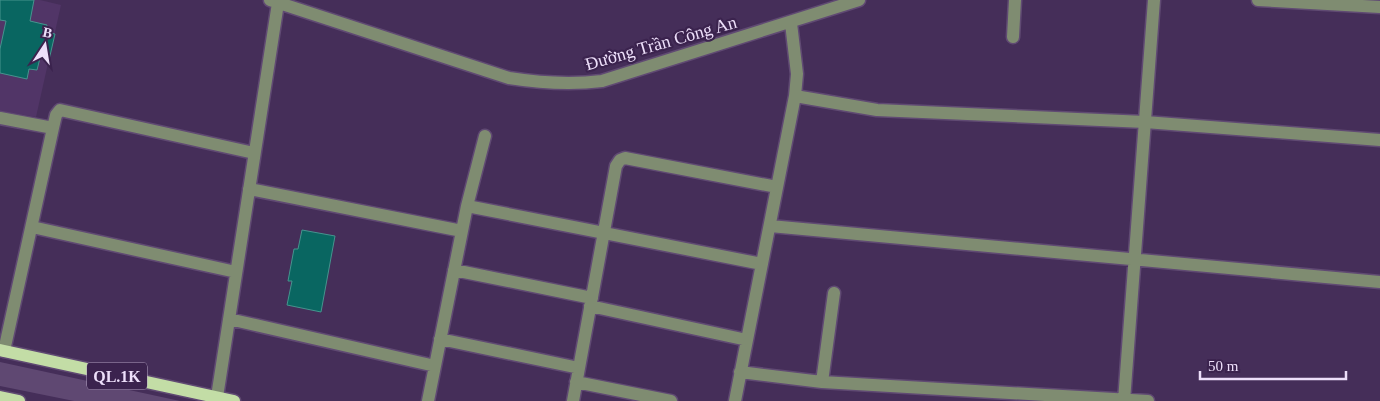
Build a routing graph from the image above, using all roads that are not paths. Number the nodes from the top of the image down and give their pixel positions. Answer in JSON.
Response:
{"nodes":[{"id":1,"x":859,"y":0,"type":"edge"},
{"id":2,"x":1015,"y":0,"type":"edge"},
{"id":3,"x":1154,"y":0,"type":"edge"},
{"id":4,"x":1258,"y":0,"type":"edge"},
{"id":5,"x":274,"y":1,"type":"edge"},
{"id":6,"x":1380,"y":7,"type":"edge"},
{"id":7,"x":791,"y":23,"type":"junction"},
{"id":8,"x":1013,"y":37,"type":"dead end"},
{"id":9,"x":795,"y":96,"type":"junction"},
{"id":10,"x":0,"y":118,"type":"edge"},
{"id":11,"x":1145,"y":122,"type":"junction"},
{"id":12,"x":53,"y":128,"type":"junction"},
{"id":13,"x":485,"y":136,"type":"dead end"},
{"id":14,"x":1380,"y":140,"type":"edge"},
{"id":15,"x":254,"y":152,"type":"junction"},
{"id":16,"x":777,"y":187,"type":"junction"},
{"id":17,"x":249,"y":189,"type":"junction"},
{"id":18,"x":467,"y":206,"type":"junction"},
{"id":19,"x":770,"y":226,"type":"junction"},
{"id":20,"x":32,"y":227,"type":"junction"},
{"id":21,"x":462,"y":232,"type":"junction"},
{"id":22,"x":604,"y":234,"type":"junction"},
{"id":23,"x":1135,"y":260,"type":"junction"},
{"id":24,"x":762,"y":264,"type":"junction"},
{"id":25,"x":454,"y":270,"type":"junction"},
{"id":26,"x":236,"y":272,"type":"junction"},
{"id":27,"x":1380,"y":282,"type":"edge"},
{"id":28,"x":834,"y":293,"type":"dead end"},
{"id":29,"x":591,"y":302,"type":"junction"},
{"id":30,"x":229,"y":319,"type":"junction"},
{"id":31,"x":440,"y":339,"type":"junction"},
{"id":32,"x":747,"y":340,"type":"junction"},
{"id":33,"x":2,"y":351,"type":"edge"},
{"id":34,"x":435,"y":366,"type":"junction"},
{"id":35,"x":579,"y":368,"type":"junction"},
{"id":36,"x":740,"y":372,"type":"junction"},
{"id":37,"x":576,"y":382,"type":"junction"},
{"id":38,"x":822,"y":382,"type":"junction"},
{"id":39,"x":0,"y":397,"type":"edge"},
{"id":40,"x":217,"y":397,"type":"junction"},
{"id":41,"x":1124,"y":400,"type":"edge"},
{"id":42,"x":19,"y":401,"type":"edge"},
{"id":43,"x":234,"y":401,"type":"edge"},
{"id":44,"x":428,"y":401,"type":"edge"},
{"id":45,"x":573,"y":401,"type":"edge"},
{"id":46,"x":671,"y":401,"type":"edge"},
{"id":47,"x":735,"y":401,"type":"edge"},
{"id":48,"x":1148,"y":401,"type":"edge"}],
"edges":[{"from":1,"to":7,"type":"street","name":"Đường Trần Công An"},
{"from":2,"to":8,"type":"street"},
{"from":3,"to":11,"type":"street"},
{"from":4,"to":6,"type":"street"},
{"from":5,"to":7,"type":"street","name":"Đường Trần Công An"},
{"from":5,"to":15,"type":"street"},
{"from":7,"to":9,"type":"street"},
{"from":9,"to":11,"type":"street"},
{"from":9,"to":16,"type":"street"},
{"from":10,"to":12,"type":"street"},
{"from":11,"to":14,"type":"street"},
{"from":11,"to":23,"type":"street"},
{"from":12,"to":15,"type":"street"},
{"from":12,"to":20,"type":"street"},
{"from":13,"to":18,"type":"street"},
{"from":15,"to":17,"type":"street"},
{"from":16,"to":19,"type":"street"},
{"from":16,"to":22,"type":"street"},
{"from":17,"to":21,"type":"street"},
{"from":17,"to":26,"type":"street"},
{"from":18,"to":21,"type":"street"},
{"from":18,"to":22,"type":"street"},
{"from":19,"to":23,"type":"street"},
{"from":19,"to":24,"type":"street"},
{"from":20,"to":26,"type":"street"},
{"from":20,"to":33,"type":"street"},
{"from":21,"to":25,"type":"street"},
{"from":22,"to":24,"type":"street"},
{"from":22,"to":29,"type":"street"},
{"from":23,"to":27,"type":"street"},
{"from":23,"to":41,"type":"street"},
{"from":24,"to":32,"type":"street"},
{"from":25,"to":29,"type":"street"},
{"from":25,"to":31,"type":"street"},
{"from":26,"to":30,"type":"street"},
{"from":28,"to":38,"type":"street"},
{"from":29,"to":32,"type":"street"},
{"from":29,"to":35,"type":"street"},
{"from":30,"to":34,"type":"street"},
{"from":30,"to":40,"type":"street"},
{"from":31,"to":34,"type":"street"},
{"from":31,"to":35,"type":"street"},
{"from":32,"to":36,"type":"street"},
{"from":33,"to":40,"type":"main road","number":"QL.1K"},
{"from":34,"to":44,"type":"street"},
{"from":35,"to":37,"type":"street"},
{"from":36,"to":38,"type":"street"},
{"from":36,"to":47,"type":"street"},
{"from":37,"to":45,"type":"street"},
{"from":37,"to":46,"type":"street"},
{"from":38,"to":41,"type":"street"},
{"from":39,"to":42,"type":"main road"},
{"from":40,"to":43,"type":"main road","number":"QL.1K"},
{"from":41,"to":48,"type":"street"}]}
